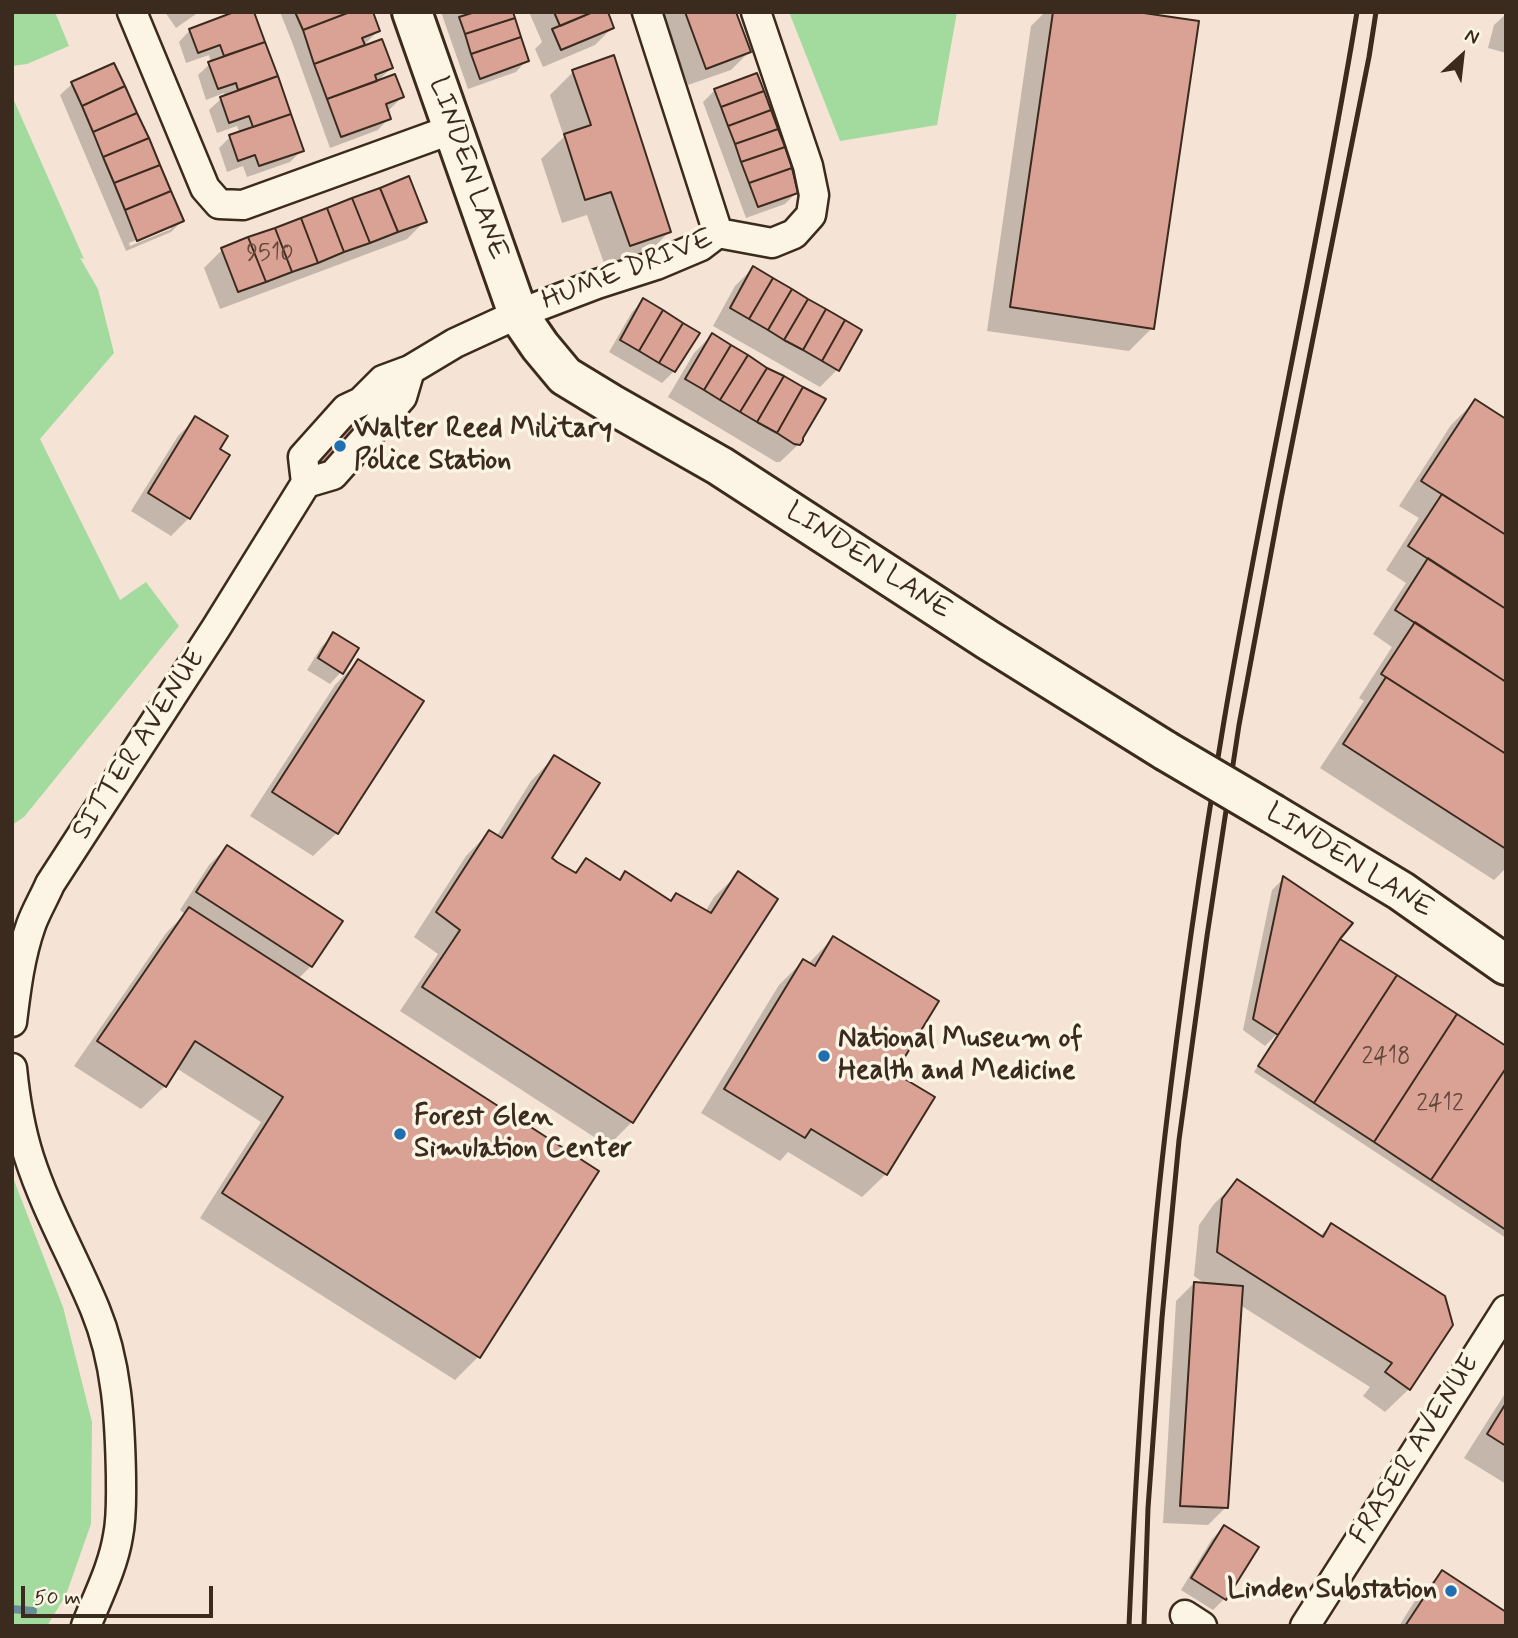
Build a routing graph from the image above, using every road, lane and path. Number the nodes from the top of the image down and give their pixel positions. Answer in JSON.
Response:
{"nodes":[{"id":1,"x":132,"y":12,"type":"edge"},
{"id":2,"x":412,"y":12,"type":"edge"},
{"id":3,"x":647,"y":12,"type":"edge"},
{"id":4,"x":756,"y":12,"type":"edge"},
{"id":5,"x":453,"y":130,"type":"junction"},
{"id":6,"x":718,"y":233,"type":"junction"},
{"id":7,"x":518,"y":314,"type":"junction"},
{"id":8,"x":1506,"y":965,"type":"edge"},
{"id":9,"x":12,"y":1022,"type":"edge"},
{"id":10,"x":12,"y":1068,"type":"edge"},
{"id":11,"x":1506,"y":1310,"type":"edge"},
{"id":12,"x":86,"y":1626,"type":"edge"},
{"id":13,"x":1305,"y":1626,"type":"edge"}],
"edges":[{"from":1,"to":5,"type":"street"},
{"from":2,"to":5,"type":"street","name":"LINDEN LANE"},
{"from":3,"to":6,"type":"street"},
{"from":4,"to":6,"type":"street","name":"HUME DRIVE"},
{"from":5,"to":7,"type":"street","name":"LINDEN LANE"},
{"from":6,"to":7,"type":"street","name":"HUME DRIVE"},
{"from":7,"to":8,"type":"street","name":"LINDEN LANE","bridge":true},
{"from":7,"to":9,"type":"street","name":"SITTER AVENUE"},
{"from":10,"to":12,"type":"street"},
{"from":11,"to":13,"type":"street","name":"FRASER AVENUE"}]}
